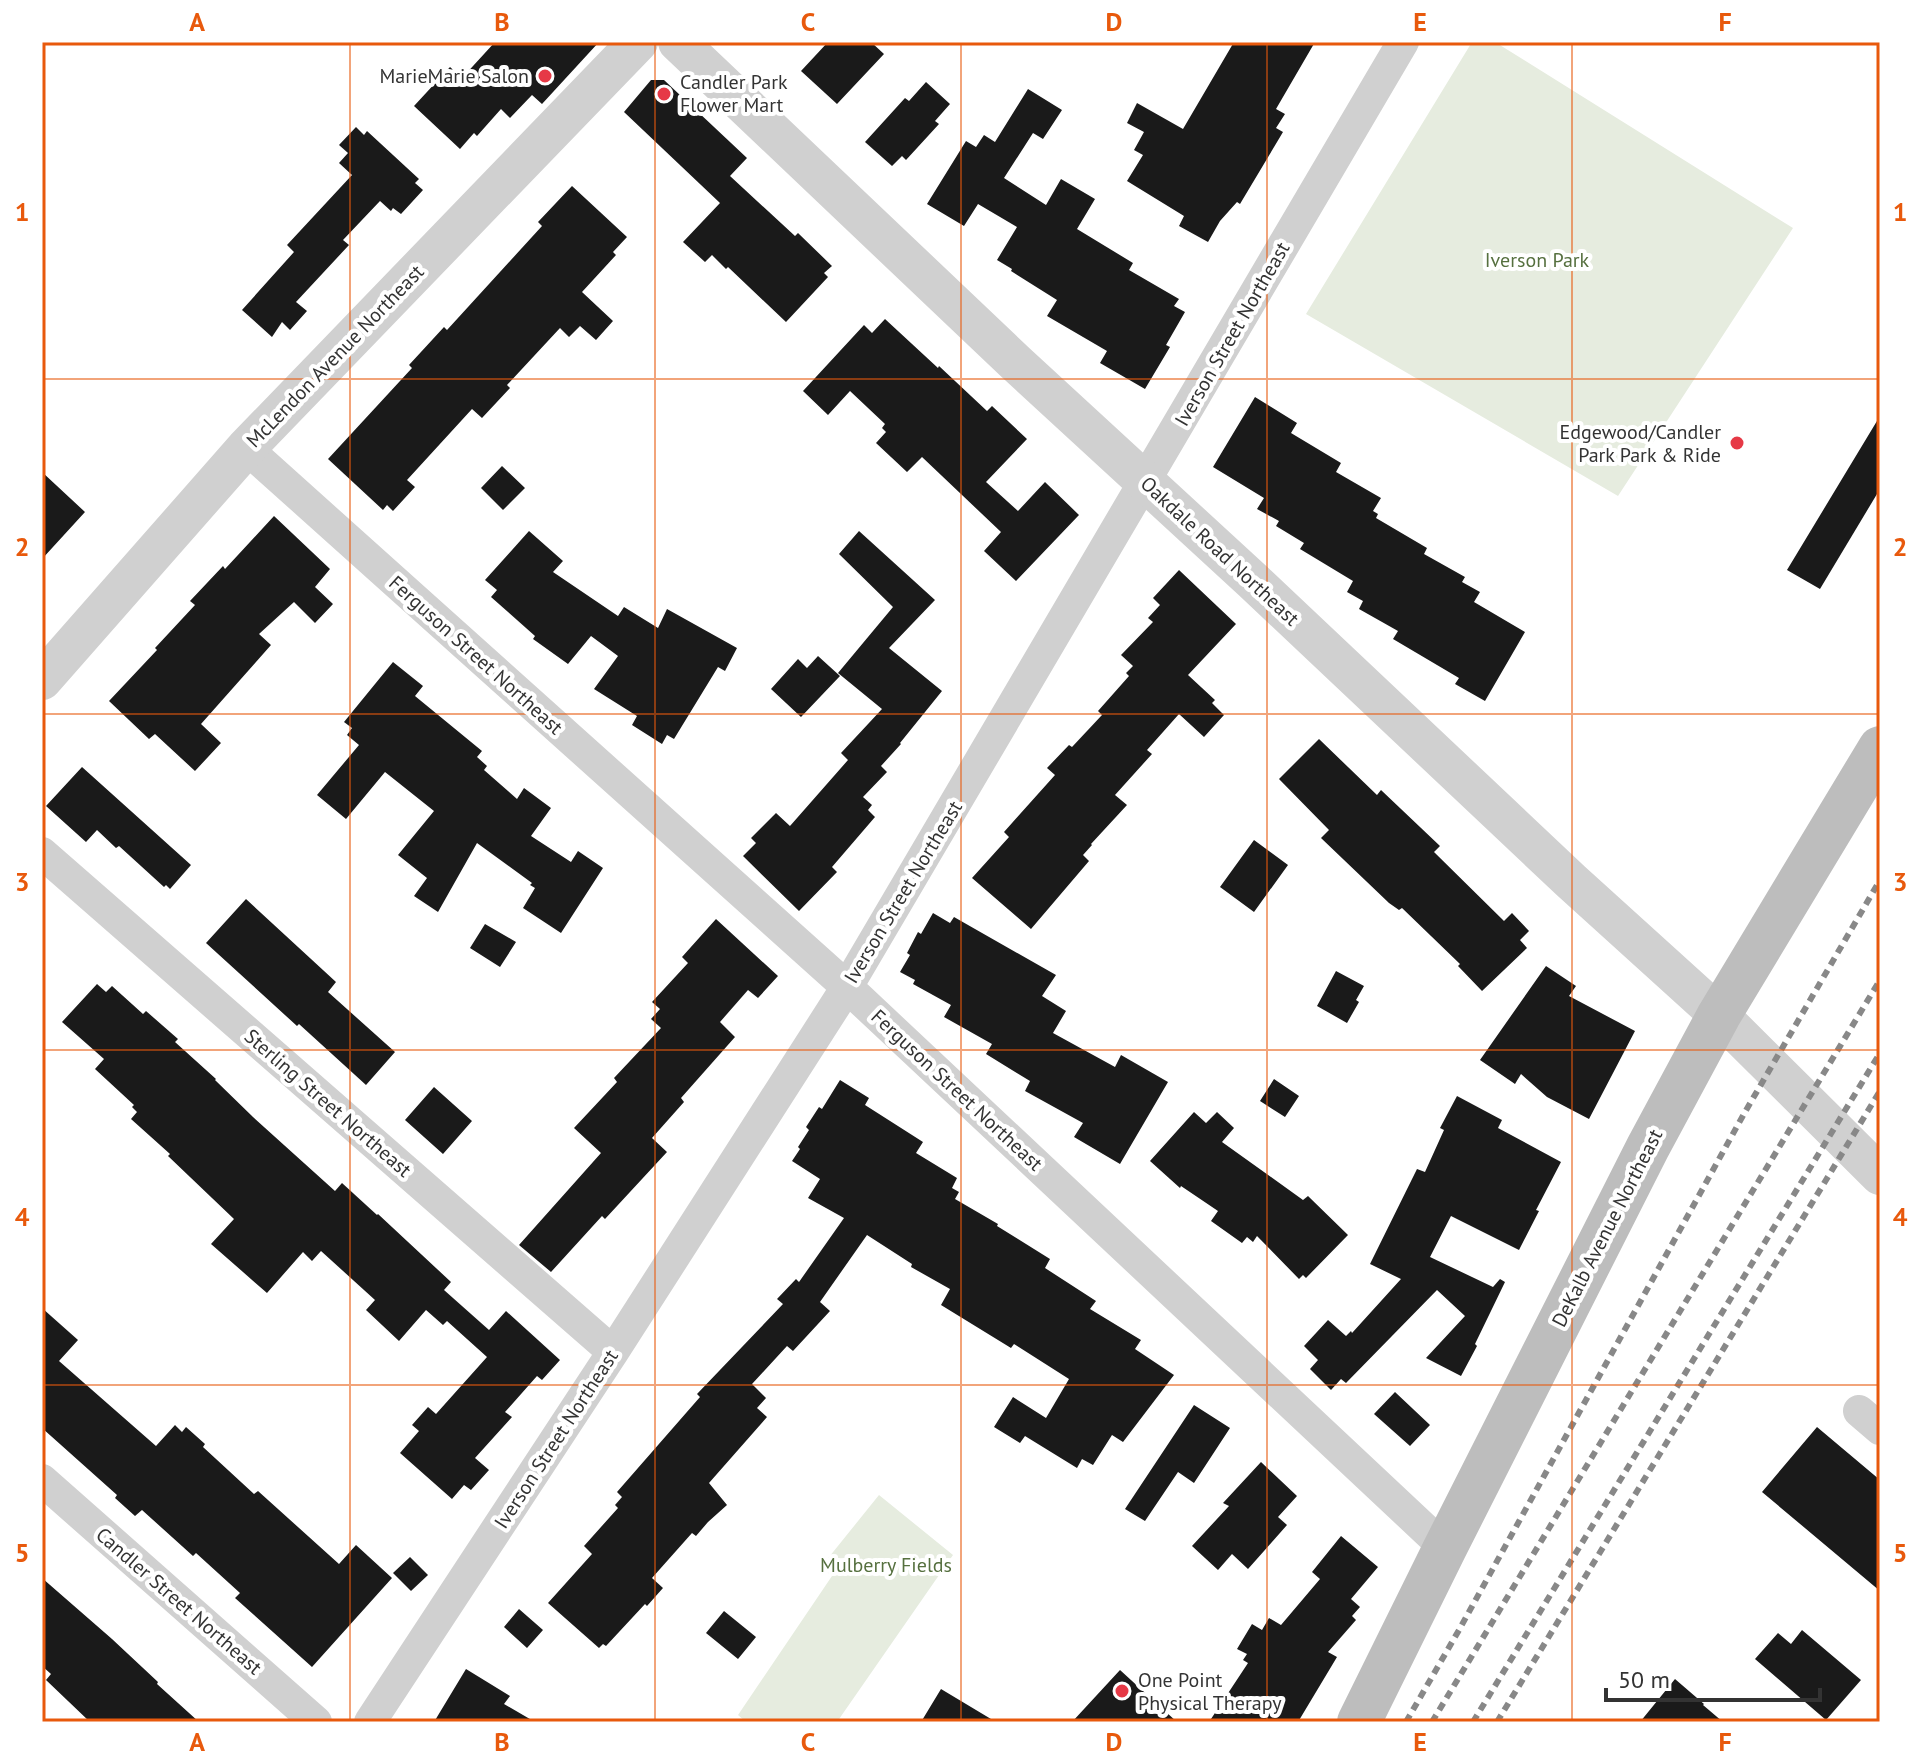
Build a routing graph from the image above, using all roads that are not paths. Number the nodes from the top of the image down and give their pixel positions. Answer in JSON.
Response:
{"nodes":[{"id":1,"x":638,"y":42,"type":"edge"},
{"id":2,"x":678,"y":42,"type":"edge"},
{"id":3,"x":1403,"y":42,"type":"edge"},
{"id":4,"x":246,"y":448,"type":"junction"},
{"id":5,"x":1146,"y":481,"type":"junction"},
{"id":6,"x":42,"y":680,"type":"edge"},
{"id":7,"x":1880,"y":748,"type":"edge"},
{"id":8,"x":42,"y":853,"type":"edge"},
{"id":9,"x":847,"y":987,"type":"junction"},
{"id":10,"x":1719,"y":1015,"type":"junction"},
{"id":11,"x":1880,"y":1175,"type":"edge"},
{"id":12,"x":613,"y":1352,"type":"junction"},
{"id":13,"x":42,"y":1480,"type":"edge"},
{"id":14,"x":1445,"y":1548,"type":"junction"},
{"id":15,"x":316,"y":1722,"type":"edge"},
{"id":16,"x":370,"y":1722,"type":"edge"},
{"id":17,"x":1359,"y":1722,"type":"edge"}],
"edges":[{"from":1,"to":4,"type":"street","name":"McLendon Avenue Northeast"},
{"from":2,"to":5,"type":"street","name":"Oakdale Road Northeast"},
{"from":3,"to":5,"type":"street","name":"Iverson Street Northeast"},
{"from":4,"to":6,"type":"street","name":"McLendon Avenue Northeast"},
{"from":4,"to":9,"type":"street","name":"Ferguson Street Northeast"},
{"from":5,"to":9,"type":"street","name":"Iverson Street Northeast"},
{"from":5,"to":10,"type":"street","name":"Oakdale Road Northeast"},
{"from":7,"to":10,"type":"main road","name":"DeKalb Avenue Northeast"},
{"from":8,"to":12,"type":"street","name":"Sterling Street Northeast"},
{"from":9,"to":12,"type":"street","name":"Iverson Street Northeast"},
{"from":9,"to":14,"type":"street","name":"Ferguson Street Northeast"},
{"from":10,"to":11,"type":"street","name":"Oakdale Road Northeast"},
{"from":10,"to":14,"type":"main road","name":"DeKalb Avenue Northeast"},
{"from":12,"to":16,"type":"street","name":"Iverson Street Northeast"},
{"from":13,"to":15,"type":"street","name":"Candler Street Northeast"},
{"from":14,"to":17,"type":"main road","name":"DeKalb Avenue Northeast"}]}
